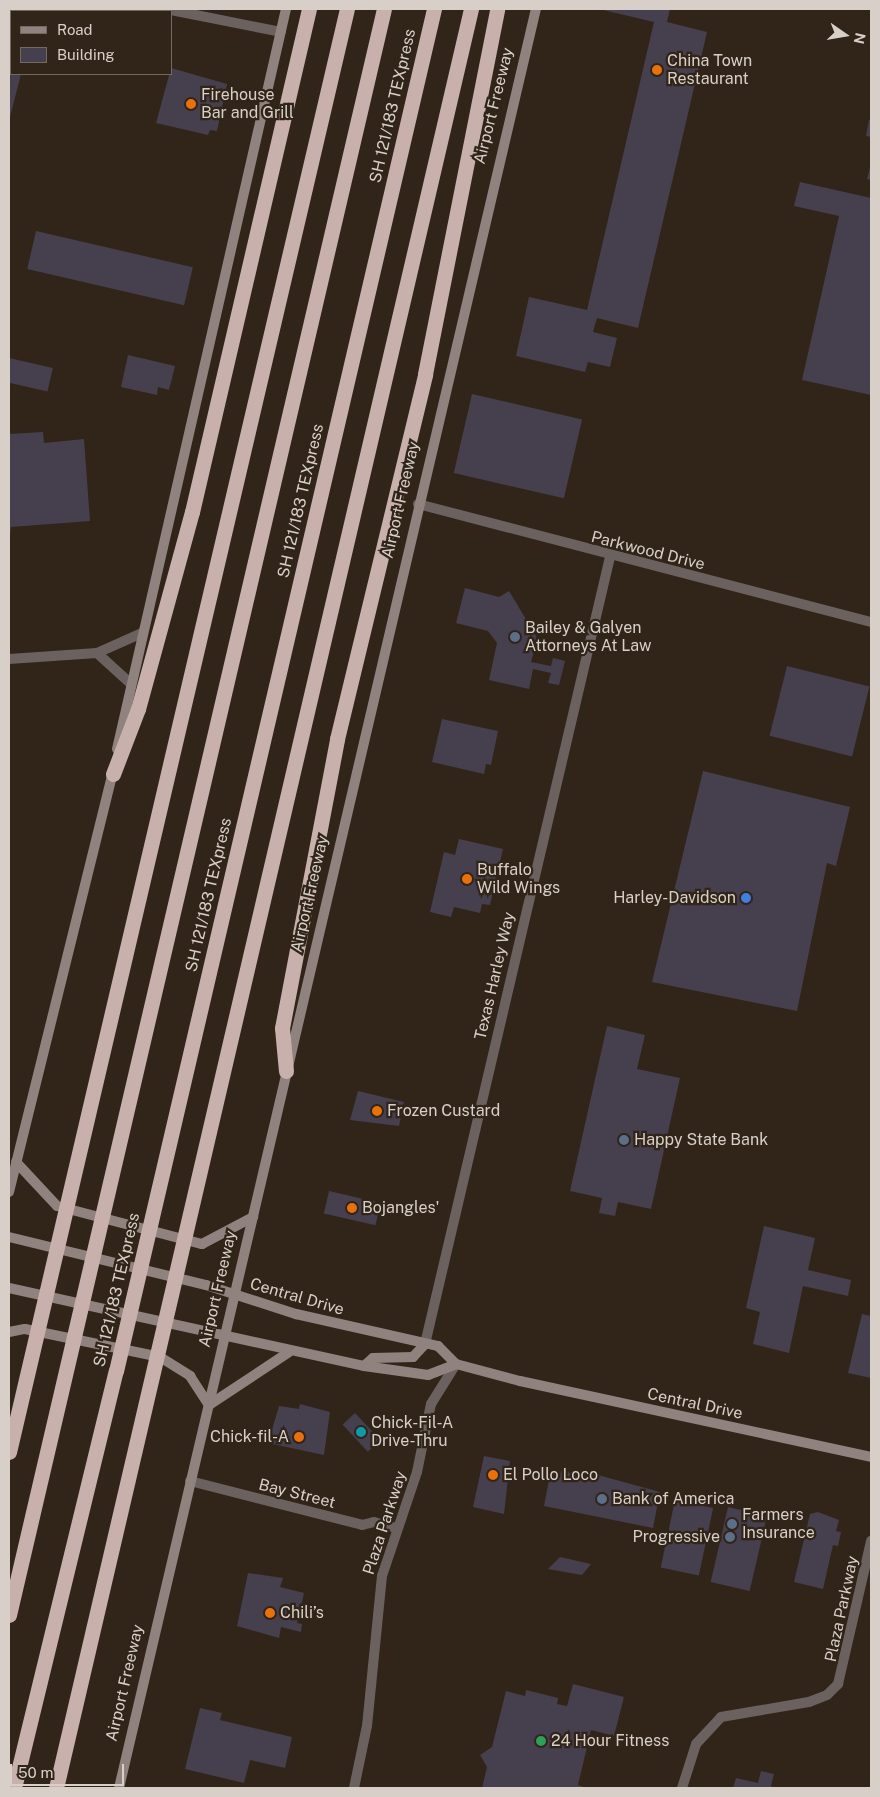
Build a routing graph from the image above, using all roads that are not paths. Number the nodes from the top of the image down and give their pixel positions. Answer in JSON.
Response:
{"nodes":[{"id":1,"x":286,"y":9,"type":"edge"},
{"id":2,"x":308,"y":9,"type":"edge"},
{"id":3,"x":347,"y":9,"type":"edge"},
{"id":4,"x":384,"y":9,"type":"edge"},
{"id":5,"x":434,"y":9,"type":"edge"},
{"id":6,"x":471,"y":9,"type":"edge"},
{"id":7,"x":497,"y":9,"type":"edge"},
{"id":8,"x":536,"y":9,"type":"edge"},
{"id":9,"x":172,"y":10,"type":"edge"},
{"id":10,"x":281,"y":32,"type":"junction"},
{"id":11,"x":418,"y":504,"type":"junction"},
{"id":12,"x":610,"y":557,"type":"junction"},
{"id":13,"x":871,"y":622,"type":"edge"},
{"id":14,"x":142,"y":632,"type":"junction"},
{"id":15,"x":97,"y":652,"type":"junction"},
{"id":16,"x":9,"y":660,"type":"edge"},
{"id":17,"x":130,"y":683,"type":"junction"},
{"id":18,"x":113,"y":774,"type":"junction"},
{"id":19,"x":286,"y":1071,"type":"junction"},
{"id":20,"x":13,"y":1166,"type":"edge"},
{"id":21,"x":9,"y":1192,"type":"edge"},
{"id":22,"x":252,"y":1217,"type":"junction"},
{"id":23,"x":9,"y":1237,"type":"edge"},
{"id":24,"x":9,"y":1288,"type":"edge"},
{"id":25,"x":235,"y":1294,"type":"junction"},
{"id":26,"x":9,"y":1332,"type":"edge"},
{"id":27,"x":225,"y":1338,"type":"junction"},
{"id":28,"x":425,"y":1344,"type":"junction"},
{"id":29,"x":289,"y":1352,"type":"junction"},
{"id":30,"x":456,"y":1364,"type":"junction"},
{"id":31,"x":364,"y":1366,"type":"junction"},
{"id":32,"x":209,"y":1405,"type":"junction"},
{"id":33,"x":9,"y":1452,"type":"edge"},
{"id":34,"x":871,"y":1457,"type":"edge"},
{"id":35,"x":190,"y":1481,"type":"junction"},
{"id":36,"x":397,"y":1528,"type":"junction"},
{"id":37,"x":871,"y":1541,"type":"edge"},
{"id":38,"x":9,"y":1614,"type":"edge"},
{"id":39,"x":14,"y":1788,"type":"edge"},
{"id":40,"x":56,"y":1788,"type":"edge"},
{"id":41,"x":119,"y":1788,"type":"edge"},
{"id":42,"x":354,"y":1788,"type":"edge"},
{"id":43,"x":682,"y":1788,"type":"edge"}],
"edges":[{"from":1,"to":10,"type":"main road"},
{"from":2,"to":18,"type":"highway"},
{"from":3,"to":33,"type":"highway"},
{"from":4,"to":38,"type":"highway","name":"SH 121/183 TEXpress"},
{"from":5,"to":39,"type":"highway","name":"SH 121/183 TEXpress"},
{"from":6,"to":40,"type":"highway"},
{"from":7,"to":19,"type":"highway"},
{"from":8,"to":11,"type":"main road","name":"Airport Freeway"},
{"from":9,"to":10,"type":"street"},
{"from":10,"to":14,"type":"main road"},
{"from":11,"to":12,"type":"street","name":"Parkwood Drive"},
{"from":11,"to":19,"type":"main road","name":"Airport Freeway"},
{"from":12,"to":13,"type":"street","name":"Parkwood Drive"},
{"from":12,"to":28,"type":"street","name":"Texas Harley Way"},
{"from":14,"to":15,"type":"street"},
{"from":14,"to":17,"type":"main road"},
{"from":15,"to":16,"type":"street"},
{"from":15,"to":17,"type":"street"},
{"from":17,"to":18,"type":"main road"},
{"from":18,"to":20,"type":"main road"},
{"from":19,"to":22,"type":"main road","name":"Airport Freeway"},
{"from":20,"to":21,"type":"main road"},
{"from":20,"to":22,"type":"main road"},
{"from":22,"to":25,"type":"main road","name":"Airport Freeway"},
{"from":23,"to":25,"type":"main road","name":"Central Drive"},
{"from":24,"to":27,"type":"main road"},
{"from":25,"to":27,"type":"main road","name":"Airport Freeway"},
{"from":25,"to":28,"type":"main road","name":"Central Drive"},
{"from":26,"to":32,"type":"main road"},
{"from":27,"to":29,"type":"main road"},
{"from":27,"to":32,"type":"main road","name":"Airport Freeway"},
{"from":28,"to":30,"type":"main road","name":"Central Drive"},
{"from":28,"to":31,"type":"main road"},
{"from":29,"to":31,"type":"main road"},
{"from":29,"to":32,"type":"main road"},
{"from":30,"to":31,"type":"main road"},
{"from":30,"to":34,"type":"main road","name":"Central Drive"},
{"from":30,"to":36,"type":"street","name":"Plaza Parkway"},
{"from":32,"to":35,"type":"main road","name":"Airport Freeway"},
{"from":35,"to":36,"type":"street","name":"Bay Street"},
{"from":35,"to":41,"type":"main road","name":"Airport Freeway"},
{"from":36,"to":42,"type":"street","name":"Plaza Parkway"},
{"from":37,"to":43,"type":"street","name":"Plaza Parkway"}]}
